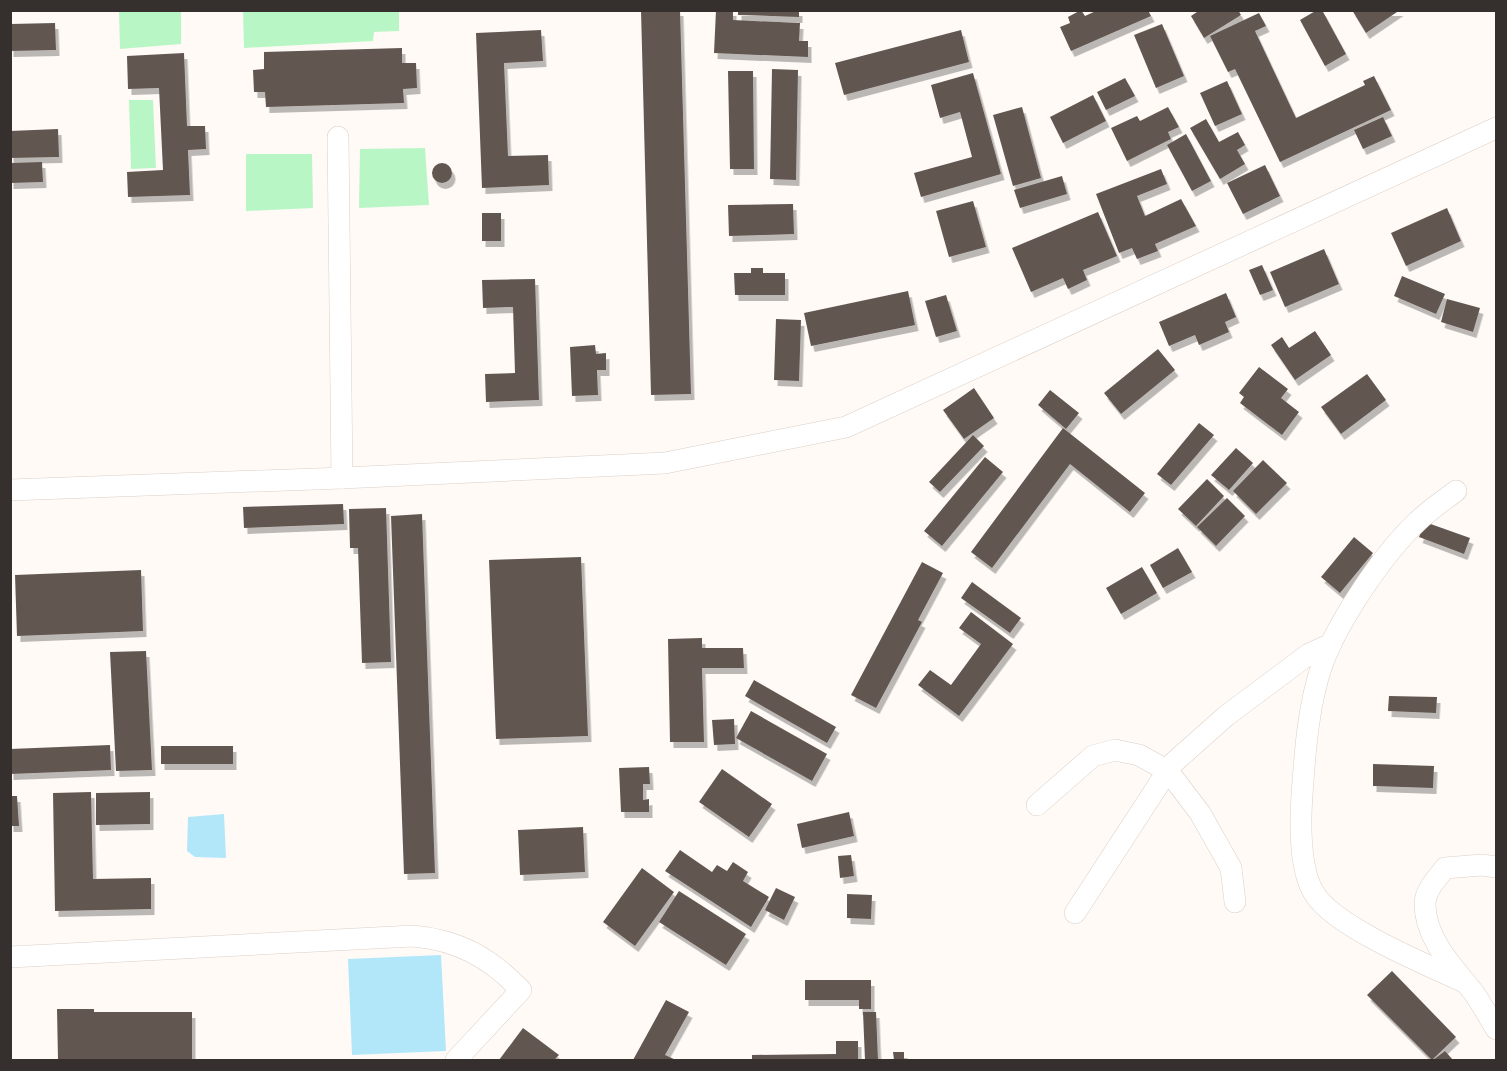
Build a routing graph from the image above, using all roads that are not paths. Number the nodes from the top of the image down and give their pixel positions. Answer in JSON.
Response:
{"nodes":[{"id":1,"x":1497,"y":128,"type":"edge"},
{"id":2,"x":338,"y":137,"type":"dead end"},
{"id":3,"x":342,"y":478,"type":"junction"},
{"id":4,"x":10,"y":490,"type":"edge"},
{"id":5,"x":1456,"y":491,"type":"dead end"},
{"id":6,"x":1331,"y":644,"type":"junction"},
{"id":7,"x":1168,"y":771,"type":"junction"},
{"id":8,"x":1037,"y":804,"type":"dead end"},
{"id":9,"x":1497,"y":867,"type":"edge"},
{"id":10,"x":1235,"y":902,"type":"dead end"},
{"id":11,"x":1075,"y":913,"type":"dead end"},
{"id":12,"x":10,"y":957,"type":"edge"},
{"id":13,"x":1464,"y":982,"type":"junction"},
{"id":14,"x":1497,"y":1029,"type":"edge"},
{"id":15,"x":456,"y":1060,"type":"edge"}],
"edges":[{"from":1,"to":3,"type":"street"},
{"from":2,"to":3,"type":"street"},
{"from":3,"to":4,"type":"street"},
{"from":5,"to":6,"type":"street"},
{"from":6,"to":7,"type":"street"},
{"from":6,"to":13,"type":"street"},
{"from":7,"to":8,"type":"street"},
{"from":7,"to":10,"type":"street"},
{"from":7,"to":11,"type":"street"},
{"from":9,"to":13,"type":"street"},
{"from":12,"to":15,"type":"street"},
{"from":13,"to":14,"type":"street"}]}
